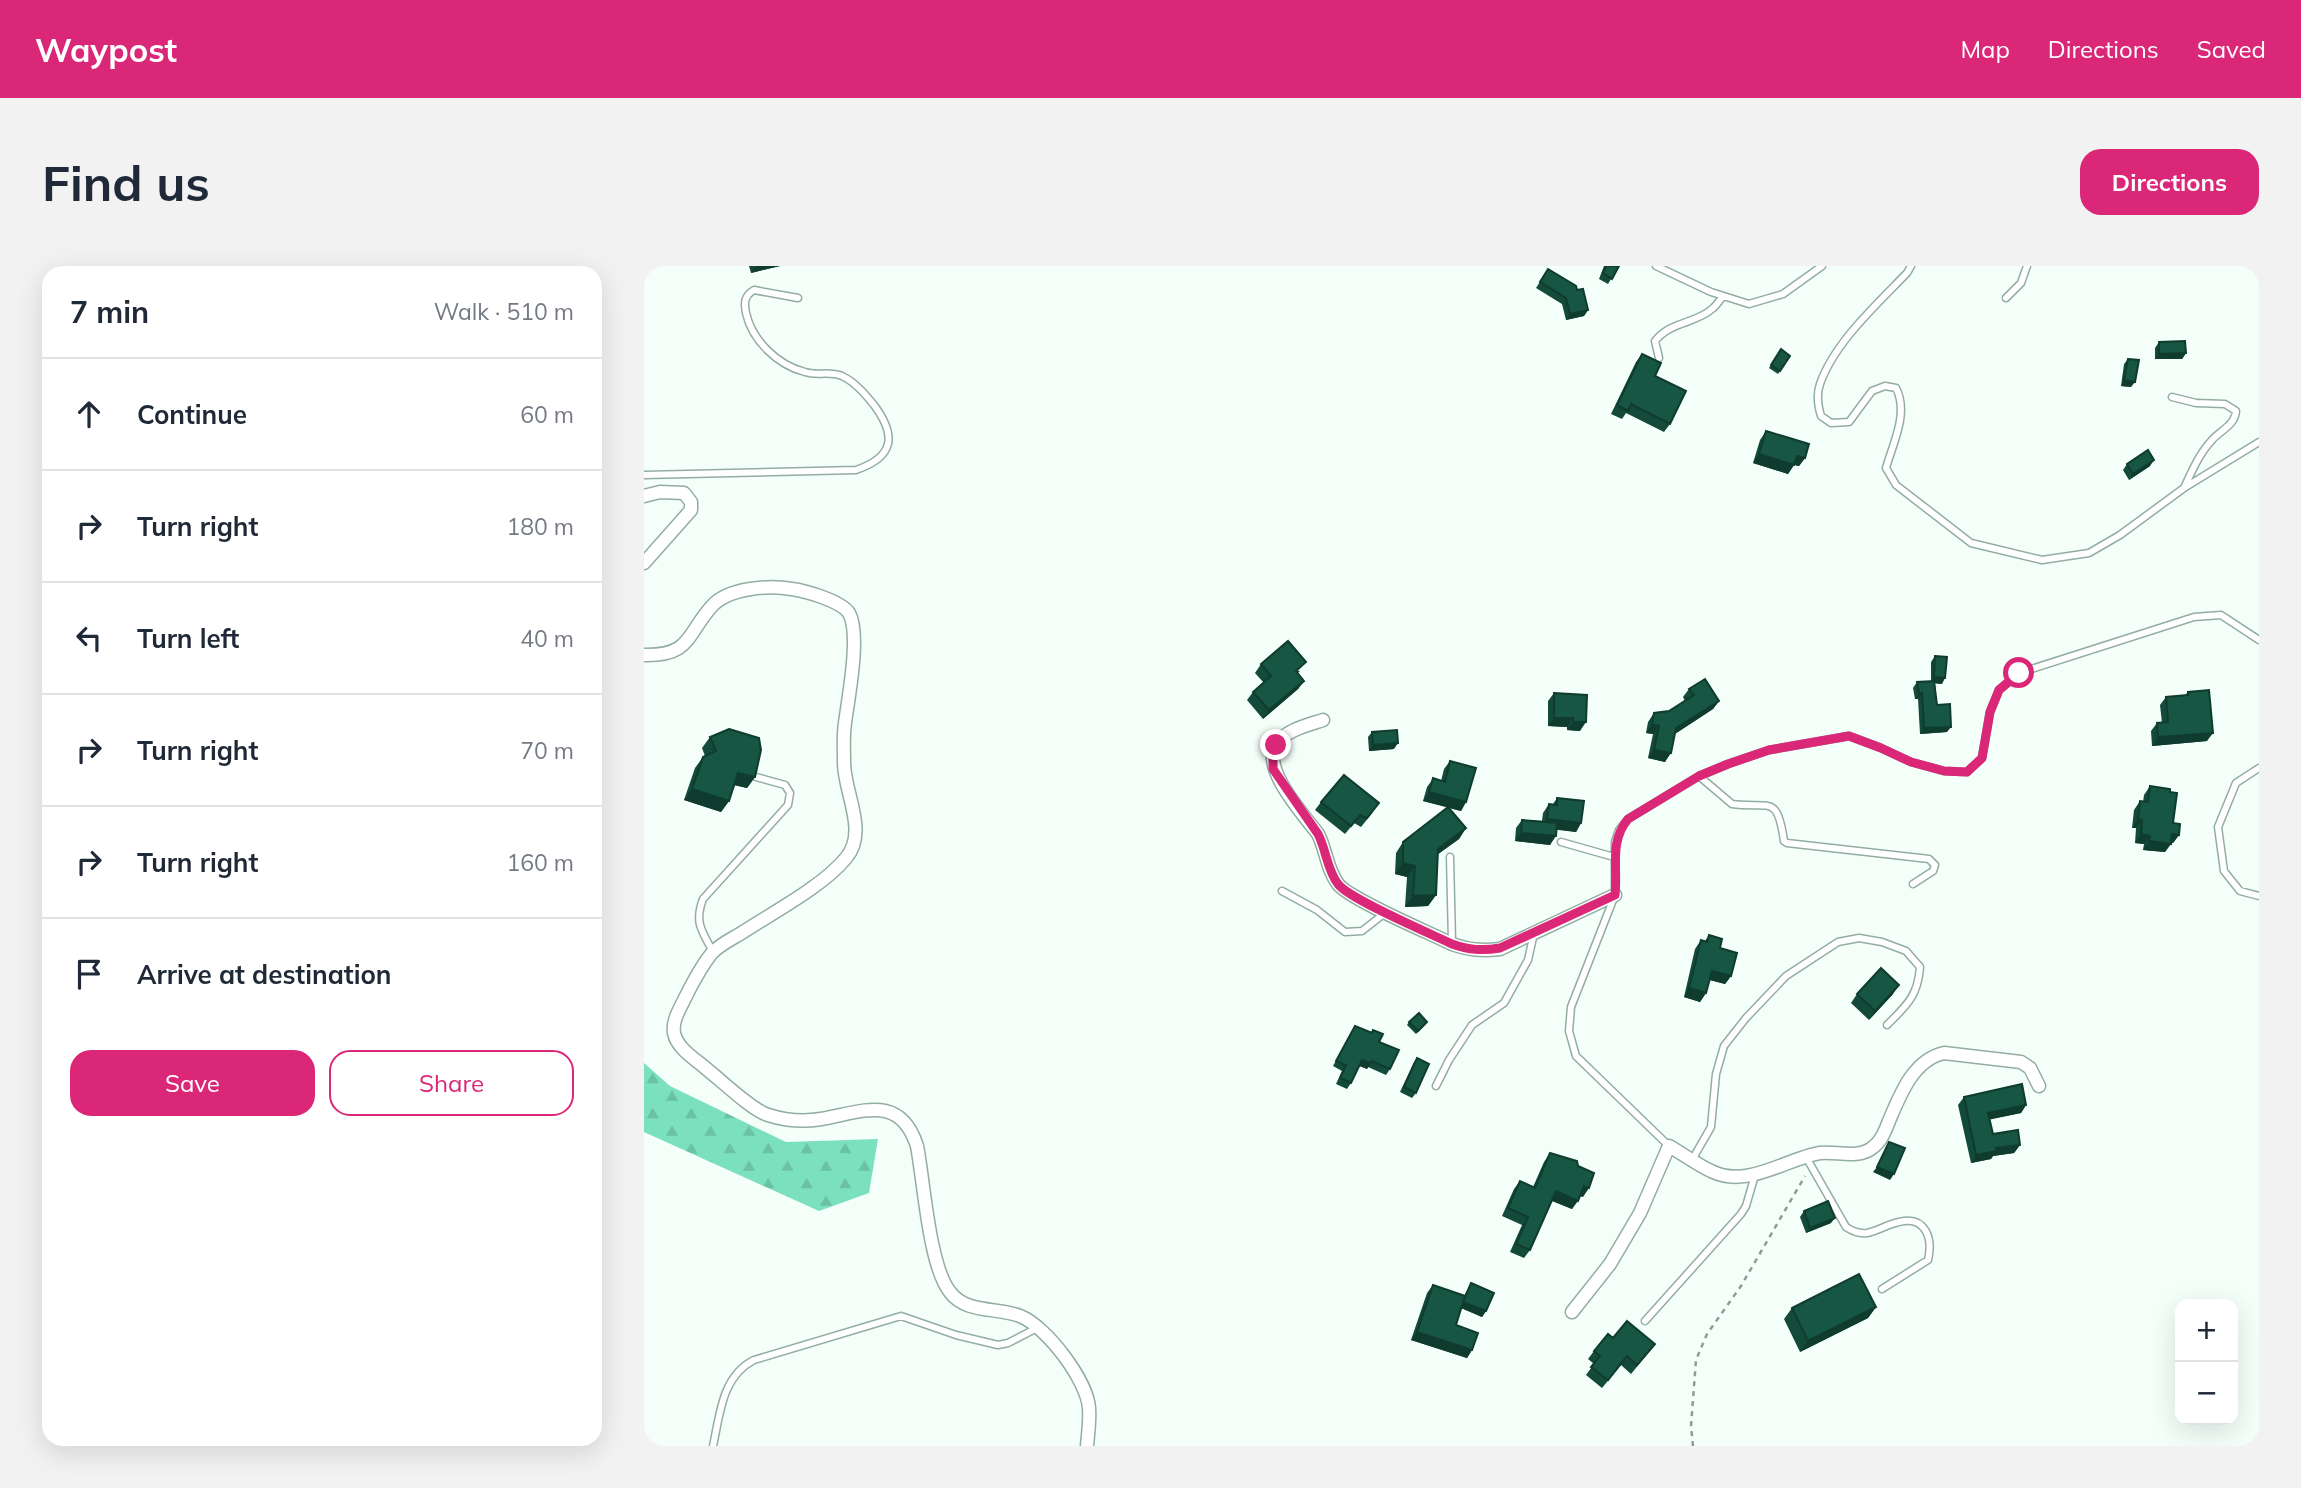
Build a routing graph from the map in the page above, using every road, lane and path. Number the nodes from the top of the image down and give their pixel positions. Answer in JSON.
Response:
{"nodes":[{"id":1,"x":1656,"y":266,"type":"edge"},
{"id":2,"x":1822,"y":266,"type":"edge"},
{"id":3,"x":1911,"y":266,"type":"edge"},
{"id":4,"x":2027,"y":266,"type":"edge"},
{"id":5,"x":1723,"y":296,"type":"junction"},
{"id":6,"x":798,"y":298,"type":"dead end"},
{"id":7,"x":2006,"y":298,"type":"dead end"},
{"id":8,"x":1659,"y":358,"type":"dead end"},
{"id":9,"x":2172,"y":397,"type":"dead end"},
{"id":10,"x":2259,"y":442,"type":"edge"},
{"id":11,"x":644,"y":475,"type":"edge"},
{"id":12,"x":2184,"y":488,"type":"junction"},
{"id":13,"x":644,"y":496,"type":"edge"},
{"id":14,"x":644,"y":563,"type":"edge"},
{"id":15,"x":2259,"y":640,"type":"edge"},
{"id":16,"x":644,"y":655,"type":"edge"},
{"id":17,"x":1323,"y":720,"type":"dead end"},
{"id":18,"x":2259,"y":768,"type":"edge"},
{"id":19,"x":1699,"y":776,"type":"junction"},
{"id":20,"x":756,"y":777,"type":"edge"},
{"id":21,"x":1561,"y":842,"type":"dead end"},
{"id":22,"x":1450,"y":857,"type":"edge"},
{"id":23,"x":1614,"y":857,"type":"junction"},
{"id":24,"x":1913,"y":884,"type":"dead end"},
{"id":25,"x":1282,"y":891,"type":"dead end"},
{"id":26,"x":1615,"y":895,"type":"junction"},
{"id":27,"x":2259,"y":895,"type":"edge"},
{"id":28,"x":1387,"y":912,"type":"junction"},
{"id":29,"x":1535,"y":931,"type":"junction"},
{"id":30,"x":1452,"y":944,"type":"junction"},
{"id":31,"x":713,"y":952,"type":"junction"},
{"id":32,"x":1887,"y":1025,"type":"dead end"},
{"id":33,"x":1436,"y":1086,"type":"dead end"},
{"id":34,"x":2039,"y":1086,"type":"dead end"},
{"id":35,"x":1669,"y":1146,"type":"junction"},
{"id":36,"x":1805,"y":1156,"type":"junction"},
{"id":37,"x":1692,"y":1160,"type":"junction"},
{"id":38,"x":1812,"y":1168,"type":"junction"},
{"id":39,"x":1755,"y":1175,"type":"junction"},
{"id":40,"x":1882,"y":1289,"type":"dead end"},
{"id":41,"x":1572,"y":1312,"type":"dead end"},
{"id":42,"x":1645,"y":1321,"type":"dead end"},
{"id":43,"x":1037,"y":1328,"type":"junction"},
{"id":44,"x":713,"y":1446,"type":"edge"},
{"id":45,"x":1087,"y":1446,"type":"edge"},
{"id":46,"x":1693,"y":1446,"type":"edge"}],
"edges":[{"from":1,"to":5,"type":"lane"},
{"from":2,"to":5,"type":"lane"},
{"from":3,"to":12,"type":"lane"},
{"from":4,"to":7,"type":"lane"},
{"from":5,"to":8,"type":"lane"},
{"from":6,"to":11,"type":"lane"},
{"from":9,"to":12,"type":"lane"},
{"from":10,"to":12,"type":"lane"},
{"from":13,"to":14,"type":"street"},
{"from":15,"to":19,"type":"lane"},
{"from":16,"to":31,"type":"street"},
{"from":17,"to":28,"type":"street"},
{"from":18,"to":27,"type":"lane"},
{"from":19,"to":23,"type":"lane"},
{"from":19,"to":24,"type":"lane"},
{"from":20,"to":31,"type":"lane"},
{"from":21,"to":23,"type":"lane"},
{"from":22,"to":30,"type":"lane"},
{"from":23,"to":26,"type":"lane"},
{"from":25,"to":28,"type":"lane"},
{"from":26,"to":29,"type":"street"},
{"from":26,"to":35,"type":"lane"},
{"from":28,"to":30,"type":"street"},
{"from":29,"to":30,"type":"street"},
{"from":29,"to":33,"type":"lane"},
{"from":31,"to":43,"type":"street"},
{"from":32,"to":37,"type":"lane"},
{"from":34,"to":36,"type":"street"},
{"from":35,"to":37,"type":"street"},
{"from":35,"to":41,"type":"street"},
{"from":36,"to":38,"type":"lane"},
{"from":36,"to":39,"type":"street"},
{"from":37,"to":39,"type":"street"},
{"from":38,"to":40,"type":"lane"},
{"from":38,"to":46,"type":"path"},
{"from":39,"to":42,"type":"lane"},
{"from":43,"to":44,"type":"lane"},
{"from":43,"to":45,"type":"street"}]}
